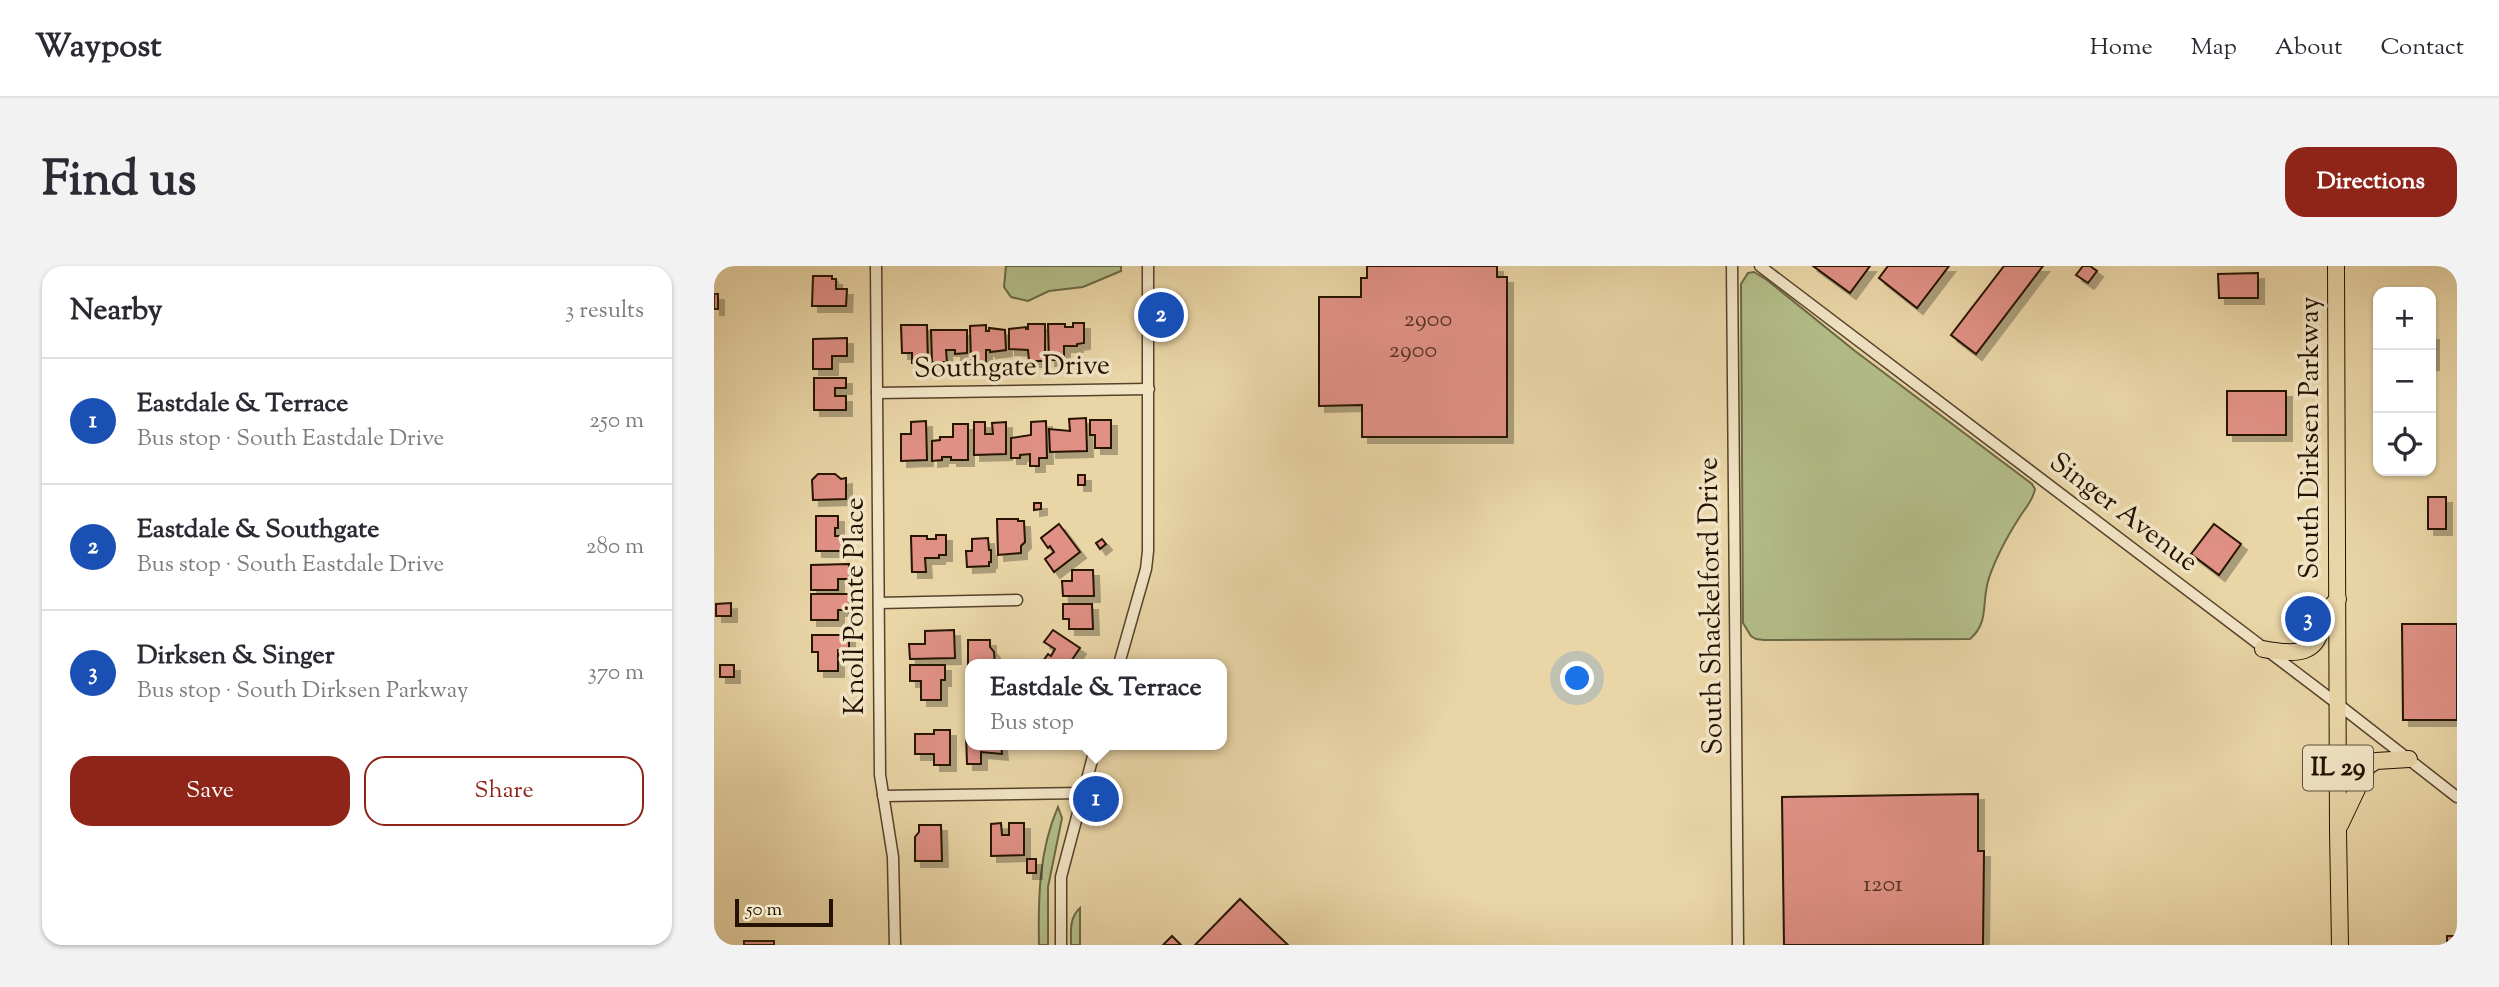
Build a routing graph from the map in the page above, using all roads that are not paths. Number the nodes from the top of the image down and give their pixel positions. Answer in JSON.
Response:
{"nodes":[{"id":1,"x":876,"y":266,"type":"edge"},
{"id":2,"x":1148,"y":266,"type":"edge"},
{"id":3,"x":1732,"y":266,"type":"edge"},
{"id":4,"x":1760,"y":266,"type":"edge"},
{"id":5,"x":2336,"y":266,"type":"edge"},
{"id":6,"x":1149,"y":388,"type":"junction"},
{"id":7,"x":877,"y":393,"type":"junction"},
{"id":8,"x":2338,"y":599,"type":"junction"},
{"id":9,"x":1017,"y":600,"type":"dead end"},
{"id":10,"x":879,"y":603,"type":"junction"},
{"id":11,"x":2263,"y":649,"type":"junction"},
{"id":12,"x":1120,"y":659,"type":"edge"},
{"id":13,"x":2339,"y":705,"type":"junction"},
{"id":14,"x":1095,"y":750,"type":"edge"},
{"id":15,"x":2409,"y":760,"type":"junction"},
{"id":16,"x":1083,"y":793,"type":"junction"},
{"id":17,"x":883,"y":796,"type":"junction"},
{"id":18,"x":2457,"y":797,"type":"edge"},
{"id":19,"x":2338,"y":831,"type":"junction"},
{"id":20,"x":895,"y":945,"type":"edge"},
{"id":21,"x":1060,"y":945,"type":"edge"},
{"id":22,"x":1738,"y":945,"type":"edge"},
{"id":23,"x":2340,"y":945,"type":"edge"}],
"edges":[{"from":1,"to":7,"type":"street","name":"Knoll Pointe Place"},
{"from":2,"to":6,"type":"street"},
{"from":3,"to":22,"type":"street","name":"South Shackelford Drive"},
{"from":4,"to":11,"type":"street","name":"Singer Avenue"},
{"from":5,"to":8,"type":"main road","name":"South Dirksen Parkway","number":"IL 29"},
{"from":6,"to":7,"type":"street","name":"Southgate Drive"},
{"from":6,"to":12,"type":"street"},
{"from":7,"to":10,"type":"street","name":"Knoll Pointe Place"},
{"from":8,"to":11,"type":"main road"},
{"from":8,"to":13,"type":"main road","name":"South Dirksen Parkway","number":"IL 29"},
{"from":9,"to":10,"type":"street"},
{"from":10,"to":17,"type":"street","name":"Knoll Pointe Place"},
{"from":11,"to":13,"type":"street","name":"Singer Avenue"},
{"from":13,"to":15,"type":"street","name":"Singer Avenue"},
{"from":13,"to":19,"type":"main road","name":"South Dirksen Parkway","number":"IL 29"},
{"from":14,"to":16,"type":"street"},
{"from":15,"to":18,"type":"street","name":"Singer Avenue"},
{"from":15,"to":19,"type":"main road"},
{"from":16,"to":17,"type":"street"},
{"from":16,"to":21,"type":"street"},
{"from":17,"to":20,"type":"street","name":"Knoll Pointe Place"},
{"from":19,"to":23,"type":"main road","name":"South Dirksen Parkway","number":"IL 29"}]}
